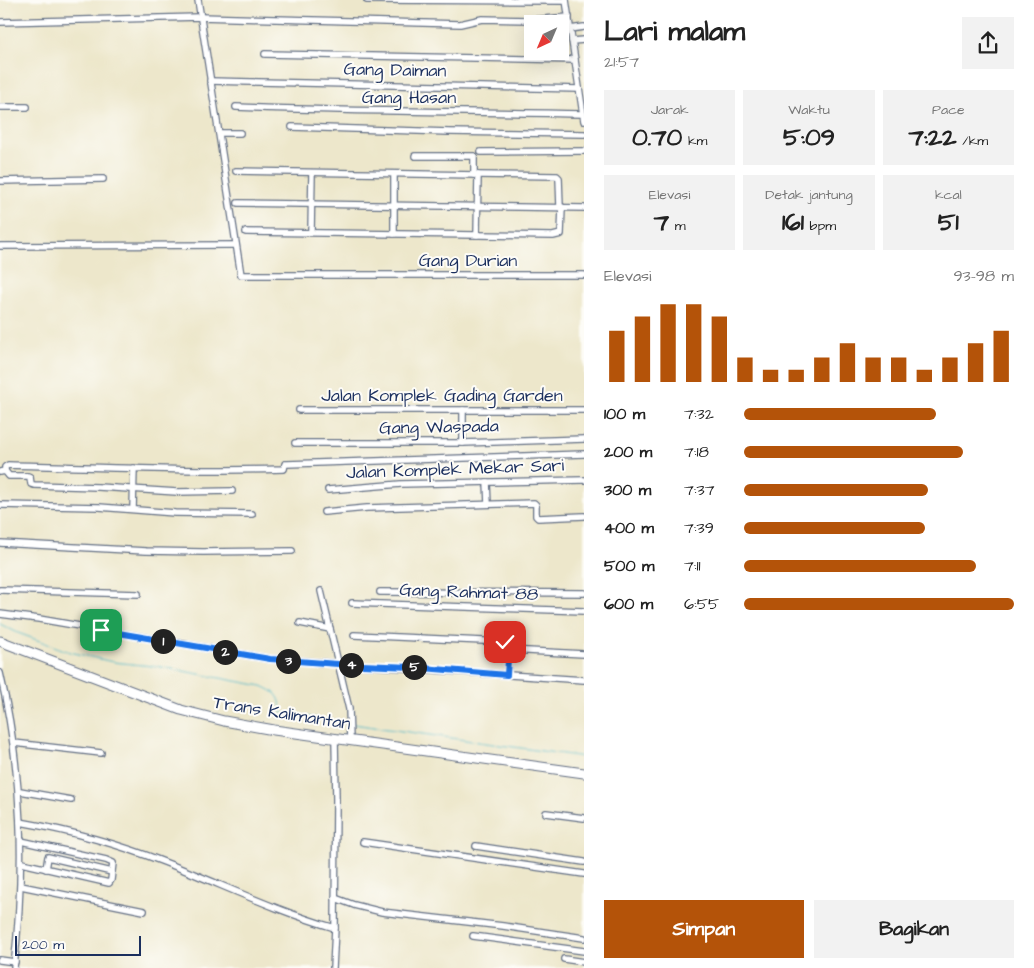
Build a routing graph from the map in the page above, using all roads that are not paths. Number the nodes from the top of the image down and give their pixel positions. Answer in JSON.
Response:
{"nodes":[{"id":1,"x":198,"y":0,"type":"edge"},
{"id":2,"x":367,"y":0,"type":"edge"},
{"id":3,"x":391,"y":0,"type":"edge"},
{"id":4,"x":566,"y":0,"type":"edge"},
{"id":5,"x":522,"y":1,"type":"edge"},
{"id":6,"x":569,"y":15,"type":"edge"},
{"id":7,"x":200,"y":17,"type":"junction"},
{"id":8,"x":569,"y":17,"type":"edge"},
{"id":9,"x":524,"y":20,"type":"edge"},
{"id":10,"x":0,"y":22,"type":"edge"},
{"id":11,"x":584,"y":27,"type":"edge"},
{"id":12,"x":570,"y":29,"type":"junction"},
{"id":13,"x":584,"y":40,"type":"edge"},
{"id":14,"x":572,"y":41,"type":"junction"},
{"id":15,"x":265,"y":54,"type":"dead end"},
{"id":16,"x":575,"y":60,"type":"junction"},
{"id":17,"x":581,"y":79,"type":"edge"},
{"id":18,"x":210,"y":81,"type":"junction"},
{"id":19,"x":579,"y":89,"type":"junction"},
{"id":20,"x":0,"y":107,"type":"edge"},
{"id":21,"x":27,"y":107,"type":"dead end"},
{"id":22,"x":236,"y":107,"type":"dead end"},
{"id":23,"x":584,"y":118,"type":"edge"},
{"id":24,"x":292,"y":126,"type":"dead end"},
{"id":25,"x":219,"y":133,"type":"junction"},
{"id":26,"x":240,"y":133,"type":"dead end"},
{"id":27,"x":584,"y":134,"type":"edge"},
{"id":28,"x":584,"y":151,"type":"edge"},
{"id":29,"x":481,"y":152,"type":"dead end"},
{"id":30,"x":415,"y":156,"type":"dead end"},
{"id":31,"x":236,"y":171,"type":"dead end"},
{"id":32,"x":312,"y":173,"type":"junction"},
{"id":33,"x":394,"y":175,"type":"junction"},
{"id":34,"x":476,"y":175,"type":"junction"},
{"id":35,"x":103,"y":179,"type":"dead end"},
{"id":36,"x":0,"y":181,"type":"edge"},
{"id":37,"x":238,"y":203,"type":"dead end"},
{"id":38,"x":311,"y":203,"type":"junction"},
{"id":39,"x":394,"y":204,"type":"junction"},
{"id":40,"x":478,"y":206,"type":"junction"},
{"id":41,"x":561,"y":207,"type":"junction"},
{"id":42,"x":584,"y":208,"type":"edge"},
{"id":43,"x":246,"y":232,"type":"dead end"},
{"id":44,"x":311,"y":232,"type":"junction"},
{"id":45,"x":394,"y":234,"type":"junction"},
{"id":46,"x":477,"y":235,"type":"junction"},
{"id":47,"x":236,"y":245,"type":"junction"},
{"id":48,"x":0,"y":246,"type":"edge"},
{"id":49,"x":584,"y":275,"type":"edge"},
{"id":50,"x":299,"y":410,"type":"dead end"},
{"id":51,"x":463,"y":410,"type":"junction"},
{"id":52,"x":584,"y":410,"type":"edge"},
{"id":53,"x":584,"y":439,"type":"edge"},
{"id":54,"x":295,"y":443,"type":"dead end"},
{"id":55,"x":463,"y":443,"type":"junction"},
{"id":56,"x":584,"y":454,"type":"edge"},
{"id":57,"x":134,"y":468,"type":"junction"},
{"id":58,"x":2,"y":471,"type":"edge"},
{"id":59,"x":584,"y":480,"type":"edge"},
{"id":60,"x":488,"y":482,"type":"junction"},
{"id":61,"x":133,"y":489,"type":"junction"},
{"id":62,"x":328,"y":490,"type":"dead end"},
{"id":63,"x":232,"y":492,"type":"dead end"},
{"id":64,"x":488,"y":504,"type":"junction"},
{"id":65,"x":0,"y":505,"type":"edge"},
{"id":66,"x":132,"y":510,"type":"junction"},
{"id":67,"x":324,"y":512,"type":"dead end"},
{"id":68,"x":252,"y":514,"type":"dead end"},
{"id":69,"x":584,"y":516,"type":"edge"},
{"id":70,"x":0,"y":543,"type":"edge"},
{"id":71,"x":292,"y":551,"type":"dead end"},
{"id":72,"x":0,"y":590,"type":"edge"},
{"id":73,"x":321,"y":591,"type":"dead end"},
{"id":74,"x":380,"y":592,"type":"dead end"},
{"id":75,"x":138,"y":594,"type":"dead end"},
{"id":76,"x":584,"y":594,"type":"edge"},
{"id":77,"x":352,"y":603,"type":"dead end"},
{"id":78,"x":584,"y":611,"type":"edge"},
{"id":79,"x":0,"y":614,"type":"edge"},
{"id":80,"x":300,"y":623,"type":"dead end"},
{"id":81,"x":330,"y":629,"type":"junction"},
{"id":82,"x":354,"y":635,"type":"dead end"},
{"id":83,"x":0,"y":642,"type":"edge"},
{"id":84,"x":509,"y":650,"type":"junction"},
{"id":85,"x":584,"y":654,"type":"edge"},
{"id":86,"x":338,"y":664,"type":"junction"},
{"id":87,"x":0,"y":673,"type":"edge"},
{"id":88,"x":507,"y":675,"type":"junction"},
{"id":89,"x":584,"y":680,"type":"edge"},
{"id":90,"x":335,"y":738,"type":"junction"},
{"id":91,"x":350,"y":740,"type":"junction"},
{"id":92,"x":14,"y":743,"type":"junction"},
{"id":93,"x":102,"y":753,"type":"dead end"},
{"id":94,"x":584,"y":768,"type":"edge"},
{"id":95,"x":571,"y":770,"type":"junction"},
{"id":96,"x":584,"y":773,"type":"edge"},
{"id":97,"x":20,"y":791,"type":"junction"},
{"id":98,"x":71,"y":800,"type":"dead end"},
{"id":99,"x":546,"y":812,"type":"dead end"},
{"id":100,"x":584,"y":818,"type":"edge"},
{"id":101,"x":20,"y":822,"type":"junction"},
{"id":102,"x":21,"y":841,"type":"junction"},
{"id":103,"x":363,"y":842,"type":"dead end"},
{"id":104,"x":476,"y":846,"type":"dead end"},
{"id":105,"x":584,"y":862,"type":"edge"},
{"id":106,"x":22,"y":863,"type":"junction"},
{"id":107,"x":46,"y":869,"type":"junction"},
{"id":108,"x":112,"y":872,"type":"junction"},
{"id":109,"x":584,"y":874,"type":"edge"},
{"id":110,"x":21,"y":886,"type":"junction"},
{"id":111,"x":335,"y":898,"type":"junction"},
{"id":112,"x":144,"y":911,"type":"dead end"},
{"id":113,"x":335,"y":928,"type":"junction"},
{"id":114,"x":473,"y":936,"type":"dead end"},
{"id":115,"x":584,"y":938,"type":"edge"},
{"id":116,"x":584,"y":951,"type":"edge"},
{"id":117,"x":564,"y":959,"type":"dead end"},
{"id":118,"x":0,"y":960,"type":"edge"},
{"id":119,"x":584,"y":962,"type":"edge"},
{"id":120,"x":14,"y":965,"type":"edge"},
{"id":121,"x":333,"y":968,"type":"edge"}],
"edges":[{"from":1,"to":7,"type":"street"},
{"from":2,"to":3,"type":"street"},
{"from":3,"to":5,"type":"street"},
{"from":4,"to":5,"type":"street"},
{"from":4,"to":6,"type":"street"},
{"from":7,"to":9,"type":"street"},
{"from":7,"to":10,"type":"street"},
{"from":7,"to":18,"type":"street"},
{"from":8,"to":12,"type":"street"},
{"from":11,"to":12,"type":"street"},
{"from":12,"to":14,"type":"street"},
{"from":13,"to":14,"type":"street"},
{"from":14,"to":16,"type":"street"},
{"from":15,"to":16,"type":"street"},
{"from":16,"to":17,"type":"street"},
{"from":17,"to":19,"type":"street"},
{"from":18,"to":19,"type":"street","name":"Gang Daiman"},
{"from":18,"to":25,"type":"street"},
{"from":19,"to":23,"type":"street"},
{"from":20,"to":21,"type":"street"},
{"from":22,"to":23,"type":"street","name":"Gang Hasan"},
{"from":24,"to":27,"type":"street"},
{"from":25,"to":26,"type":"street"},
{"from":25,"to":47,"type":"street"},
{"from":28,"to":29,"type":"street"},
{"from":30,"to":34,"type":"street"},
{"from":31,"to":32,"type":"street"},
{"from":32,"to":33,"type":"street"},
{"from":32,"to":38,"type":"street"},
{"from":33,"to":34,"type":"street"},
{"from":33,"to":39,"type":"street"},
{"from":34,"to":40,"type":"street"},
{"from":34,"to":41,"type":"street"},
{"from":35,"to":36,"type":"street"},
{"from":37,"to":38,"type":"street"},
{"from":38,"to":39,"type":"street"},
{"from":38,"to":44,"type":"street"},
{"from":39,"to":40,"type":"street"},
{"from":39,"to":45,"type":"street"},
{"from":40,"to":41,"type":"street"},
{"from":40,"to":46,"type":"street"},
{"from":41,"to":42,"type":"street"},
{"from":41,"to":46,"type":"street"},
{"from":43,"to":44,"type":"street"},
{"from":44,"to":45,"type":"street"},
{"from":45,"to":46,"type":"street"},
{"from":47,"to":48,"type":"street"},
{"from":47,"to":49,"type":"street","name":"Gang Durian"},
{"from":50,"to":51,"type":"street","name":"Jalan Komplek Gading Garden"},
{"from":51,"to":52,"type":"street","name":"Jalan Komplek Gading Garden"},
{"from":51,"to":55,"type":"street"},
{"from":53,"to":55,"type":"street","name":"Gang Waspada"},
{"from":54,"to":55,"type":"street","name":"Gang Waspada"},
{"from":56,"to":57,"type":"street"},
{"from":57,"to":58,"type":"street"},
{"from":57,"to":61,"type":"street"},
{"from":58,"to":61,"type":"street"},
{"from":59,"to":60,"type":"street","name":"Jalan Komplek Mekar Sari"},
{"from":60,"to":62,"type":"street","name":"Jalan Komplek Mekar Sari"},
{"from":60,"to":64,"type":"street"},
{"from":61,"to":63,"type":"street"},
{"from":61,"to":66,"type":"street"},
{"from":64,"to":67,"type":"street"},
{"from":64,"to":69,"type":"street"},
{"from":65,"to":66,"type":"street"},
{"from":66,"to":68,"type":"street"},
{"from":70,"to":71,"type":"street"},
{"from":72,"to":75,"type":"street"},
{"from":73,"to":81,"type":"street"},
{"from":74,"to":76,"type":"street"},
{"from":77,"to":78,"type":"street","name":"Gang Rahmat 88"},
{"from":79,"to":86,"type":"street"},
{"from":80,"to":81,"type":"street"},
{"from":81,"to":86,"type":"street"},
{"from":82,"to":84,"type":"street"},
{"from":83,"to":90,"type":"highway","name":"Trans Kalimantan"},
{"from":84,"to":85,"type":"street"},
{"from":84,"to":88,"type":"street"},
{"from":86,"to":88,"type":"street"},
{"from":86,"to":91,"type":"street"},
{"from":87,"to":92,"type":"street"},
{"from":88,"to":89,"type":"street"},
{"from":90,"to":91,"type":"highway","name":"Trans Kalimantan"},
{"from":90,"to":111,"type":"street"},
{"from":91,"to":95,"type":"highway","name":"Trans Kalimantan"},
{"from":92,"to":93,"type":"street"},
{"from":92,"to":97,"type":"street"},
{"from":94,"to":95,"type":"highway","name":"Trans Kalimantan"},
{"from":95,"to":96,"type":"highway","name":"Trans Kalimantan"},
{"from":97,"to":98,"type":"street"},
{"from":97,"to":101,"type":"street"},
{"from":99,"to":100,"type":"street"},
{"from":101,"to":102,"type":"street"},
{"from":101,"to":113,"type":"street"},
{"from":102,"to":106,"type":"street"},
{"from":102,"to":108,"type":"street"},
{"from":103,"to":109,"type":"street"},
{"from":104,"to":105,"type":"street"},
{"from":106,"to":107,"type":"street"},
{"from":106,"to":110,"type":"street"},
{"from":107,"to":108,"type":"street"},
{"from":107,"to":108,"type":"street"},
{"from":110,"to":112,"type":"street"},
{"from":110,"to":120,"type":"street"},
{"from":111,"to":113,"type":"street"},
{"from":111,"to":115,"type":"street"},
{"from":113,"to":121,"type":"street"},
{"from":114,"to":116,"type":"street"},
{"from":117,"to":119,"type":"street"},
{"from":118,"to":120,"type":"street"}]}
